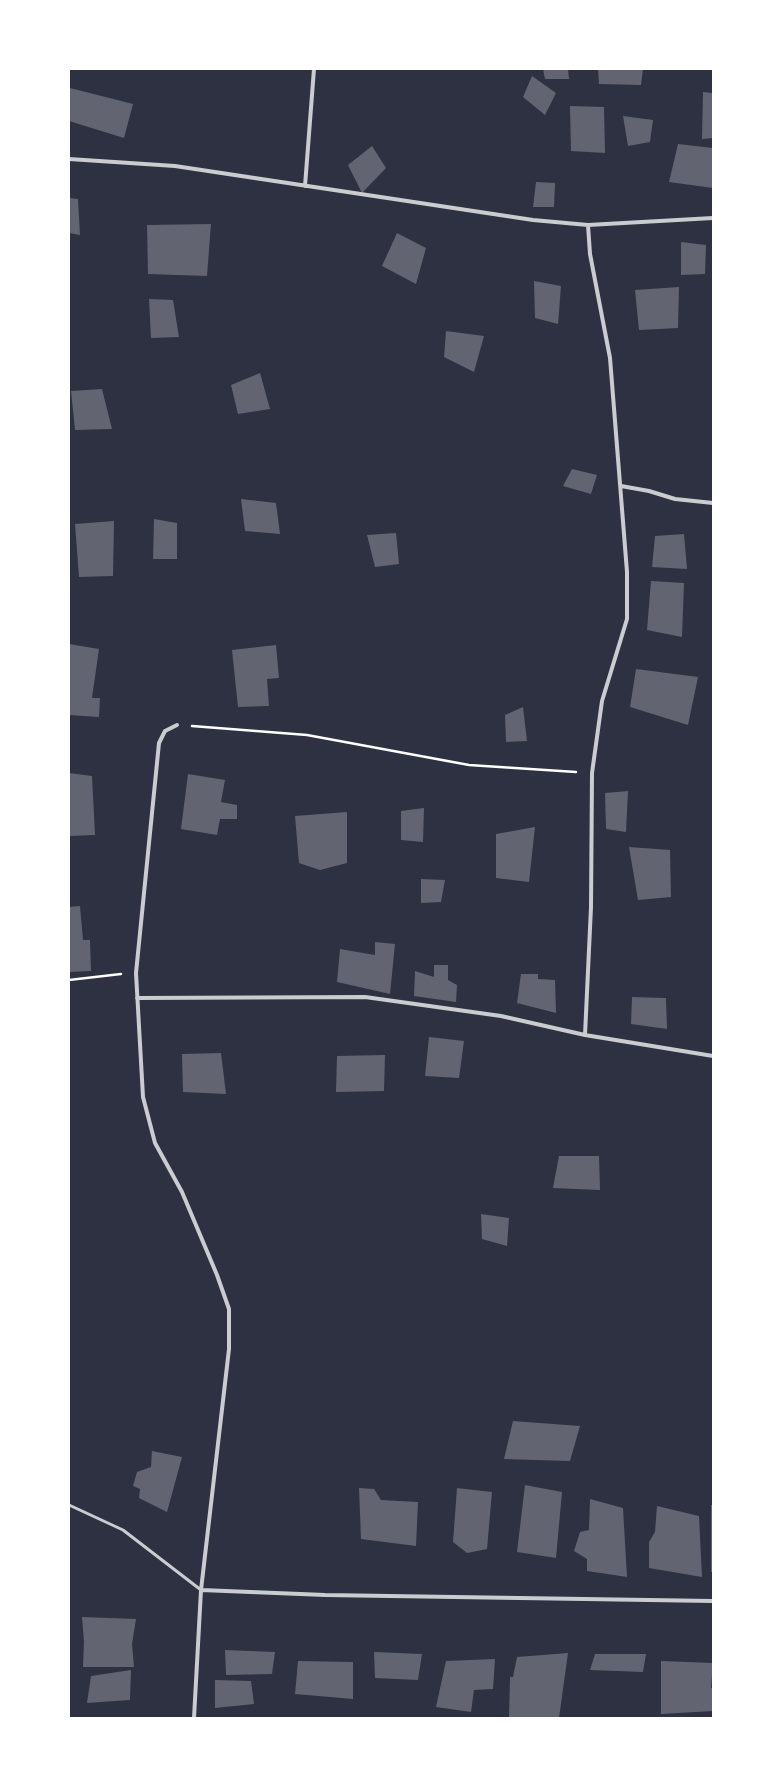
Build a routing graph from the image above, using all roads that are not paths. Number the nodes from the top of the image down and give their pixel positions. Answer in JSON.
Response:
{"nodes":[{"id":1,"x":314,"y":69,"type":"edge"},
{"id":2,"x":69,"y":160,"type":"edge"},
{"id":3,"x":305,"y":186,"type":"junction"},
{"id":4,"x":713,"y":218,"type":"edge"},
{"id":5,"x":588,"y":225,"type":"junction"},
{"id":6,"x":621,"y":486,"type":"junction"},
{"id":7,"x":713,"y":503,"type":"edge"},
{"id":8,"x":177,"y":725,"type":"road end"},
{"id":9,"x":137,"y":998,"type":"junction"},
{"id":10,"x":585,"y":1035,"type":"junction"},
{"id":11,"x":713,"y":1056,"type":"edge"},
{"id":12,"x":69,"y":1505,"type":"edge"},
{"id":13,"x":201,"y":1590,"type":"junction"},
{"id":14,"x":713,"y":1601,"type":"edge"},
{"id":15,"x":194,"y":1718,"type":"edge"}],
"edges":[{"from":1,"to":3,"type":"street"},
{"from":2,"to":3,"type":"street"},
{"from":3,"to":5,"type":"street"},
{"from":4,"to":5,"type":"street"},
{"from":5,"to":6,"type":"street"},
{"from":6,"to":7,"type":"street"},
{"from":6,"to":10,"type":"street"},
{"from":8,"to":9,"type":"street"},
{"from":9,"to":10,"type":"street"},
{"from":9,"to":13,"type":"street"},
{"from":10,"to":11,"type":"street"},
{"from":12,"to":13,"type":"lane"},
{"from":13,"to":14,"type":"street"},
{"from":13,"to":15,"type":"street"}]}
